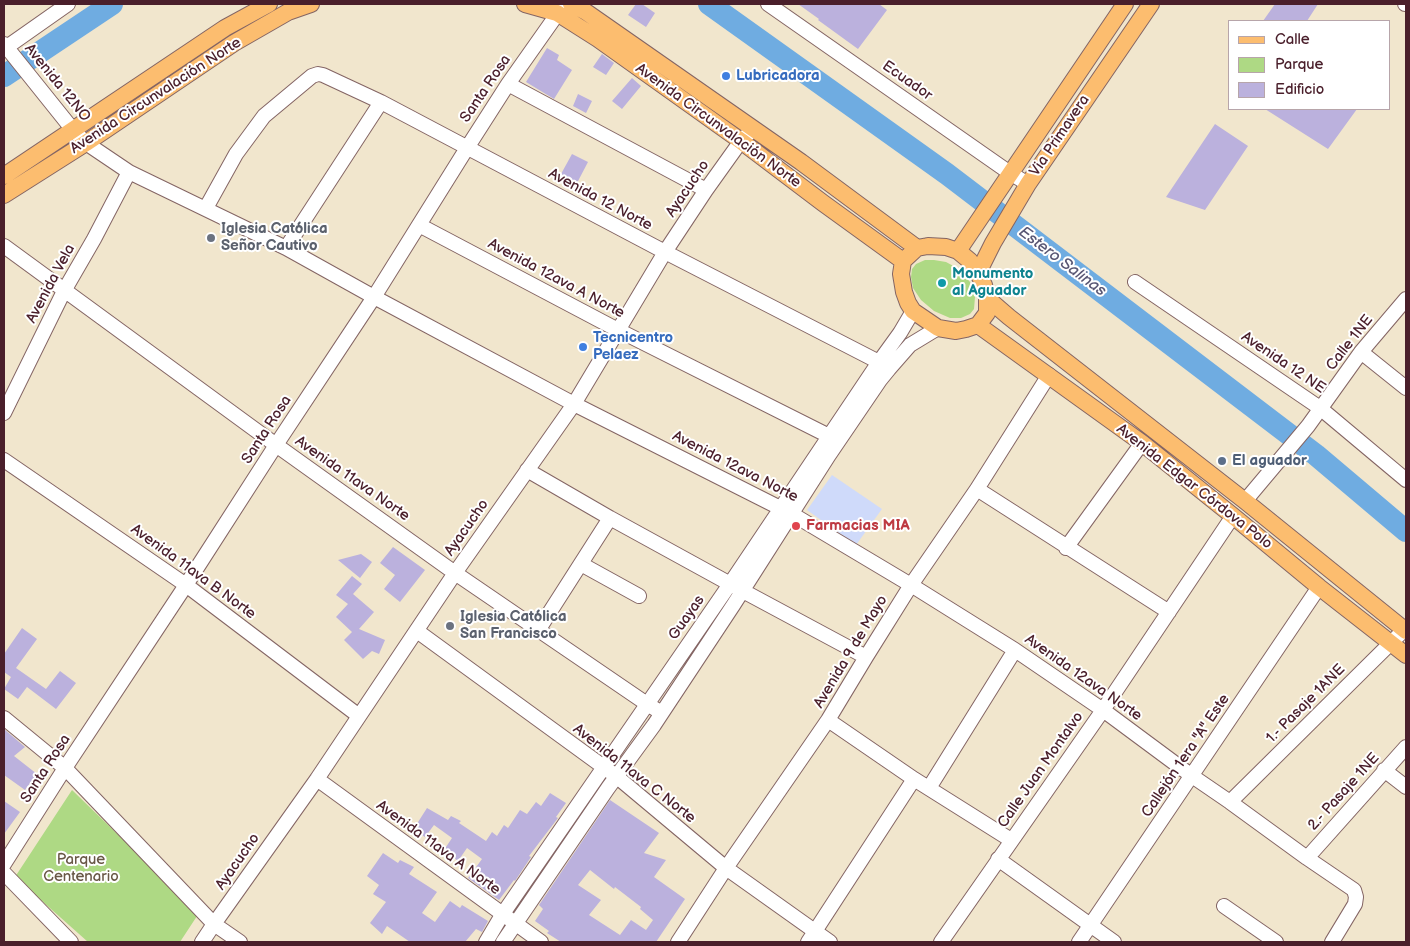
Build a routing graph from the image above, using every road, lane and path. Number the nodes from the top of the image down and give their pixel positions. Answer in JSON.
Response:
{"nodes":[{"id":1,"x":68,"y":4,"type":"edge"},
{"id":2,"x":269,"y":4,"type":"edge"},
{"id":3,"x":311,"y":4,"type":"edge"},
{"id":4,"x":525,"y":4,"type":"edge"},
{"id":5,"x":768,"y":4,"type":"edge"},
{"id":6,"x":1125,"y":4,"type":"edge"},
{"id":7,"x":1151,"y":4,"type":"edge"},
{"id":8,"x":564,"y":7,"type":"edge"},
{"id":9,"x":7,"y":49,"type":"edge"},
{"id":10,"x":508,"y":84,"type":"junction"},
{"id":11,"x":381,"y":102,"type":"junction"},
{"id":12,"x":73,"y":130,"type":"junction"},
{"id":13,"x":747,"y":135,"type":"junction"},
{"id":14,"x":86,"y":143,"type":"junction"},
{"id":15,"x":466,"y":148,"type":"junction"},
{"id":16,"x":129,"y":172,"type":"junction"},
{"id":17,"x":1010,"y":173,"type":"junction"},
{"id":18,"x":4,"y":176,"type":"edge"},
{"id":19,"x":1028,"y":184,"type":"junction"},
{"id":20,"x":706,"y":190,"type":"junction"},
{"id":21,"x":4,"y":195,"type":"edge"},
{"id":22,"x":206,"y":208,"type":"junction"},
{"id":23,"x":419,"y":225,"type":"junction"},
{"id":24,"x":4,"y":246,"type":"edge"},
{"id":25,"x":286,"y":248,"type":"junction"},
{"id":26,"x":917,"y":248,"type":"junction"},
{"id":27,"x":958,"y":251,"type":"junction"},
{"id":28,"x":665,"y":252,"type":"junction"},
{"id":29,"x":903,"y":261,"type":"junction"},
{"id":30,"x":978,"y":273,"type":"junction"},
{"id":31,"x":1135,"y":282,"type":"dead end"},
{"id":32,"x":64,"y":291,"type":"junction"},
{"id":33,"x":374,"y":297,"type":"junction"},
{"id":34,"x":987,"y":298,"type":"junction"},
{"id":35,"x":1406,"y":299,"type":"edge"},
{"id":36,"x":913,"y":311,"type":"junction"},
{"id":37,"x":978,"y":325,"type":"junction"},
{"id":38,"x":938,"y":328,"type":"junction"},
{"id":39,"x":618,"y":330,"type":"junction"},
{"id":40,"x":1361,"y":352,"type":"junction"},
{"id":41,"x":884,"y":365,"type":"junction"},
{"id":42,"x":1049,"y":375,"type":"junction"},
{"id":43,"x":1406,"y":388,"type":"edge"},
{"id":44,"x":574,"y":404,"type":"junction"},
{"id":45,"x":1320,"y":408,"type":"junction"},
{"id":46,"x":4,"y":413,"type":"edge"},
{"id":47,"x":833,"y":439,"type":"junction"},
{"id":48,"x":1142,"y":444,"type":"junction"},
{"id":49,"x":276,"y":445,"type":"junction"},
{"id":50,"x":4,"y":460,"type":"edge"},
{"id":51,"x":527,"y":470,"type":"junction"},
{"id":52,"x":1406,"y":480,"type":"edge"},
{"id":53,"x":976,"y":489,"type":"junction"},
{"id":54,"x":1245,"y":501,"type":"junction"},
{"id":55,"x":786,"y":511,"type":"junction"},
{"id":56,"x":1234,"y":516,"type":"junction"},
{"id":57,"x":610,"y":518,"type":"junction"},
{"id":58,"x":1066,"y":548,"type":"junction"},
{"id":59,"x":581,"y":564,"type":"junction"},
{"id":60,"x":455,"y":573,"type":"junction"},
{"id":61,"x":186,"y":585,"type":"junction"},
{"id":62,"x":911,"y":585,"type":"junction"},
{"id":63,"x":1319,"y":587,"type":"junction"},
{"id":64,"x":736,"y":588,"type":"junction"},
{"id":65,"x":639,"y":596,"type":"dead end"},
{"id":66,"x":1169,"y":612,"type":"junction"},
{"id":67,"x":539,"y":629,"type":"junction"},
{"id":68,"x":1405,"y":630,"type":"edge"},
{"id":69,"x":417,"y":631,"type":"junction"},
{"id":70,"x":1390,"y":643,"type":"junction"},
{"id":71,"x":1015,"y":650,"type":"junction"},
{"id":72,"x":1406,"y":655,"type":"edge"},
{"id":73,"x":866,"y":657,"type":"junction"},
{"id":74,"x":647,"y":704,"type":"junction"},
{"id":75,"x":1103,"y":710,"type":"junction"},
{"id":76,"x":662,"y":712,"type":"junction"},
{"id":77,"x":359,"y":716,"type":"junction"},
{"id":78,"x":4,"y":718,"type":"edge"},
{"id":79,"x":828,"y":720,"type":"junction"},
{"id":80,"x":1406,"y":747,"type":"edge"},
{"id":81,"x":65,"y":768,"type":"junction"},
{"id":82,"x":604,"y":768,"type":"junction"},
{"id":83,"x":1384,"y":770,"type":"junction"},
{"id":84,"x":616,"y":776,"type":"junction"},
{"id":85,"x":1192,"y":776,"type":"junction"},
{"id":86,"x":317,"y":779,"type":"junction"},
{"id":87,"x":914,"y":779,"type":"junction"},
{"id":88,"x":1406,"y":787,"type":"edge"},
{"id":89,"x":929,"y":788,"type":"junction"},
{"id":90,"x":1230,"y":802,"type":"junction"},
{"id":91,"x":1011,"y":840,"type":"junction"},
{"id":92,"x":1307,"y":858,"type":"junction"},
{"id":93,"x":998,"y":859,"type":"junction"},
{"id":94,"x":4,"y":864,"type":"edge"},
{"id":95,"x":726,"y":868,"type":"junction"},
{"id":96,"x":4,"y":873,"type":"edge"},
{"id":97,"x":1224,"y":906,"type":"dead end"},
{"id":98,"x":502,"y":915,"type":"junction"},
{"id":99,"x":214,"y":924,"type":"junction"},
{"id":100,"x":515,"y":924,"type":"junction"},
{"id":101,"x":1090,"y":926,"type":"junction"},
{"id":102,"x":812,"y":936,"type":"edge"},
{"id":103,"x":71,"y":942,"type":"edge"},
{"id":104,"x":202,"y":942,"type":"edge"},
{"id":105,"x":240,"y":942,"type":"edge"},
{"id":106,"x":486,"y":942,"type":"edge"},
{"id":107,"x":503,"y":942,"type":"edge"},
{"id":108,"x":540,"y":942,"type":"edge"},
{"id":109,"x":678,"y":942,"type":"edge"},
{"id":110,"x":830,"y":942,"type":"edge"},
{"id":111,"x":940,"y":942,"type":"edge"},
{"id":112,"x":1079,"y":942,"type":"edge"},
{"id":113,"x":1114,"y":942,"type":"edge"},
{"id":114,"x":1276,"y":942,"type":"edge"},
{"id":115,"x":1332,"y":942,"type":"edge"}],
"edges":[{"from":1,"to":9,"type":"street"},
{"from":2,"to":12,"type":"main road","name":"Avenida Circunvalación Norte"},
{"from":3,"to":14,"type":"main road","name":"Avenida Circunvalación Norte"},
{"from":4,"to":8,"type":"main road","name":"Avenida Circunvalación Norte"},
{"from":5,"to":17,"type":"street","name":"Ecuador"},
{"from":6,"to":17,"type":"main road","name":"Via Primavera"},
{"from":7,"to":19,"type":"main road","name":"Via Primavera"},
{"from":8,"to":10,"type":"street","name":"Santa Rosa"},
{"from":8,"to":13,"type":"main road","name":"Avenida Circunvalación Norte"},
{"from":9,"to":12,"type":"street","name":"Avenida 12NO"},
{"from":10,"to":15,"type":"street","name":"Santa Rosa"},
{"from":10,"to":20,"type":"street"},
{"from":11,"to":15,"type":"street","name":"Avenida 12 Norte"},
{"from":11,"to":22,"type":"street","name":"Avenida 12 Norte"},
{"from":11,"to":25,"type":"street"},
{"from":12,"to":14,"type":"street","name":"Avenida 12NO"},
{"from":12,"to":18,"type":"main road","name":"Avenida Circunvalación Norte"},
{"from":13,"to":20,"type":"street","name":"Ayacucho"},
{"from":13,"to":26,"type":"main road","name":"Avenida Circunvalación Norte"},
{"from":13,"to":29,"type":"main road","name":"Avenida Circunvalación Norte"},
{"from":14,"to":16,"type":"street","name":"Avenida 12ava Norte"},
{"from":14,"to":21,"type":"main road","name":"Avenida Circunvalación Norte"},
{"from":15,"to":23,"type":"street","name":"Santa Rosa"},
{"from":15,"to":28,"type":"street","name":"Avenida 12 Norte"},
{"from":16,"to":22,"type":"street","name":"Avenida 12ava Norte"},
{"from":16,"to":32,"type":"street","name":"Avenida Vela"},
{"from":17,"to":19,"type":"street","name":"Ecuador"},
{"from":17,"to":27,"type":"main road","name":"Via Primavera"},
{"from":19,"to":30,"type":"main road","name":"Via Primavera"},
{"from":20,"to":28,"type":"street","name":"Ayacucho"},
{"from":22,"to":25,"type":"street","name":"Avenida 12ava Norte"},
{"from":23,"to":33,"type":"street","name":"Santa Rosa"},
{"from":23,"to":39,"type":"street","name":"Avenida 12ava A Norte"},
{"from":24,"to":32,"type":"street","name":"Avenida 11ava Norte"},
{"from":25,"to":33,"type":"street","name":"Avenida 12ava Norte"},
{"from":26,"to":27,"type":"main road"},
{"from":26,"to":29,"type":"main road"},
{"from":27,"to":30,"type":"main road"},
{"from":28,"to":39,"type":"street","name":"Ayacucho"},
{"from":28,"to":41,"type":"street","name":"Avenida 12 Norte"},
{"from":29,"to":36,"type":"main road"},
{"from":30,"to":34,"type":"main road"},
{"from":31,"to":45,"type":"street","name":"Avenida 12 NE"},
{"from":32,"to":46,"type":"street","name":"Avenida Vela"},
{"from":32,"to":49,"type":"street","name":"Avenida 11ava Norte"},
{"from":33,"to":44,"type":"street","name":"Avenida 12ava Norte"},
{"from":33,"to":49,"type":"street","name":"Santa Rosa"},
{"from":34,"to":37,"type":"main road"},
{"from":34,"to":54,"type":"main road","name":"Avenida Edgar Córdova Polo"},
{"from":35,"to":40,"type":"street","name":"Calle 1NE"},
{"from":36,"to":38,"type":"main road"},
{"from":36,"to":41,"type":"street","name":"Guayas"},
{"from":37,"to":38,"type":"main road"},
{"from":37,"to":42,"type":"main road","name":"Avenida Edgar Córdova Polo"},
{"from":38,"to":41,"type":"street","name":"Guayas"},
{"from":39,"to":44,"type":"street","name":"Ayacucho"},
{"from":39,"to":47,"type":"street","name":"Avenida 12ava A Norte"},
{"from":40,"to":43,"type":"street"},
{"from":40,"to":45,"type":"street","name":"Calle 1NE"},
{"from":41,"to":47,"type":"street","name":"Guayas"},
{"from":42,"to":48,"type":"main road","name":"Avenida Edgar Córdova Polo"},
{"from":42,"to":53,"type":"street","name":"Avenida 9 de Mayo"},
{"from":44,"to":51,"type":"street","name":"Ayacucho"},
{"from":44,"to":55,"type":"street","name":"Avenida 12ava Norte"},
{"from":45,"to":52,"type":"street","name":"Avenida 12 NE"},
{"from":45,"to":54,"type":"street","name":"Calle 1NE"},
{"from":47,"to":55,"type":"street","name":"Guayas"},
{"from":48,"to":56,"type":"main road","name":"Avenida Edgar Córdova Polo"},
{"from":48,"to":58,"type":"street"},
{"from":49,"to":60,"type":"street","name":"Avenida 11ava Norte"},
{"from":49,"to":61,"type":"street","name":"Santa Rosa"},
{"from":50,"to":61,"type":"street","name":"Avenida 11ava B Norte"},
{"from":51,"to":57,"type":"street"},
{"from":51,"to":60,"type":"street","name":"Ayacucho"},
{"from":53,"to":58,"type":"street"},
{"from":53,"to":62,"type":"street","name":"Avenida 9 de Mayo"},
{"from":54,"to":68,"type":"main road","name":"Avenida Edgar Córdova Polo"},
{"from":55,"to":62,"type":"street","name":"Avenida 12ava Norte"},
{"from":55,"to":64,"type":"street","name":"Guayas"},
{"from":56,"to":63,"type":"main road","name":"Avenida Edgar Córdova Polo"},
{"from":56,"to":66,"type":"street","name":"Calle Juan Montalvo"},
{"from":57,"to":59,"type":"street"},
{"from":57,"to":64,"type":"street"},
{"from":58,"to":66,"type":"street"},
{"from":59,"to":65,"type":"street"},
{"from":59,"to":67,"type":"street"},
{"from":60,"to":67,"type":"street","name":"Avenida 11ava Norte"},
{"from":60,"to":69,"type":"street","name":"Ayacucho"},
{"from":61,"to":77,"type":"street","name":"Avenida 11ava B Norte"},
{"from":61,"to":81,"type":"street","name":"Santa Rosa"},
{"from":62,"to":71,"type":"street","name":"Avenida 12ava Norte"},
{"from":62,"to":73,"type":"street","name":"Avenida 9 de Mayo"},
{"from":63,"to":70,"type":"main road","name":"Avenida Edgar Córdova Polo"},
{"from":63,"to":85,"type":"street","name":"Callejón 1era \"A\" Este"},
{"from":64,"to":73,"type":"street"},
{"from":64,"to":74,"type":"street","name":"Guayas"},
{"from":64,"to":76,"type":"street","name":"Guayas"},
{"from":66,"to":75,"type":"street","name":"Calle Juan Montalvo"},
{"from":67,"to":74,"type":"street","name":"Avenida 11ava Norte"},
{"from":68,"to":70,"type":"street","name":"1.- Pasaje 1ANE"},
{"from":69,"to":77,"type":"street","name":"Ayacucho"},
{"from":69,"to":82,"type":"street","name":"Avenida 11ava C Norte"},
{"from":70,"to":72,"type":"main road","name":"Avenida Edgar Córdova Polo"},
{"from":70,"to":90,"type":"street","name":"1.- Pasaje 1ANE"},
{"from":71,"to":75,"type":"street","name":"Avenida 12ava Norte"},
{"from":71,"to":89,"type":"street"},
{"from":73,"to":79,"type":"street","name":"Avenida 9 de Mayo"},
{"from":74,"to":76,"type":"street","name":"Avenida 11ava Norte"},
{"from":74,"to":82,"type":"street","name":"Guayas"},
{"from":75,"to":85,"type":"street","name":"Avenida 12ava Norte"},
{"from":75,"to":91,"type":"street","name":"Calle Juan Montalvo"},
{"from":76,"to":84,"type":"street","name":"Guayas"},
{"from":77,"to":86,"type":"street","name":"Ayacucho"},
{"from":78,"to":81,"type":"street"},
{"from":79,"to":87,"type":"street"},
{"from":79,"to":95,"type":"street","name":"Avenida 9 de Mayo"},
{"from":80,"to":83,"type":"street","name":"2.- Pasaje 1NE"},
{"from":81,"to":94,"type":"street","name":"Santa Rosa"},
{"from":81,"to":99,"type":"street"},
{"from":82,"to":84,"type":"street","name":"Avenida 11ava C Norte"},
{"from":82,"to":98,"type":"street","name":"Guayas"},
{"from":83,"to":88,"type":"street"},
{"from":83,"to":92,"type":"street","name":"2.- Pasaje 1NE"},
{"from":84,"to":95,"type":"street","name":"Avenida 11ava C Norte"},
{"from":84,"to":100,"type":"street","name":"Guayas"},
{"from":85,"to":90,"type":"street","name":"Avenida 12ava Norte"},
{"from":85,"to":101,"type":"street","name":"Callejón 1era \"A\" Este"},
{"from":86,"to":98,"type":"street","name":"Avenida 11ava A Norte"},
{"from":86,"to":99,"type":"street","name":"Ayacucho"},
{"from":87,"to":89,"type":"street"},
{"from":87,"to":102,"type":"street"},
{"from":89,"to":91,"type":"street"},
{"from":90,"to":92,"type":"street","name":"Avenida 12ava Norte"},
{"from":91,"to":93,"type":"street","name":"Calle Juan Montalvo"},
{"from":92,"to":115,"type":"street","name":"Avenida 12ava Norte"},
{"from":93,"to":101,"type":"street"},
{"from":93,"to":111,"type":"street","name":"Calle Juan Montalvo"},
{"from":95,"to":102,"type":"street","name":"Avenida 11ava C Norte"},
{"from":95,"to":109,"type":"street","name":"Avenida 9 de Mayo"},
{"from":96,"to":103,"type":"street"},
{"from":97,"to":114,"type":"street"},
{"from":98,"to":100,"type":"street","name":"Avenida 11ava A Norte"},
{"from":98,"to":106,"type":"street","name":"Guayas"},
{"from":99,"to":104,"type":"street","name":"Ayacucho"},
{"from":99,"to":105,"type":"street"},
{"from":100,"to":107,"type":"street","name":"Guayas"},
{"from":100,"to":108,"type":"street","name":"Avenida 11ava A Norte"},
{"from":101,"to":112,"type":"street","name":"Callejón 1era \"A\" Este"},
{"from":101,"to":113,"type":"street"},
{"from":102,"to":110,"type":"street","name":"Avenida 11ava C Norte"}]}
